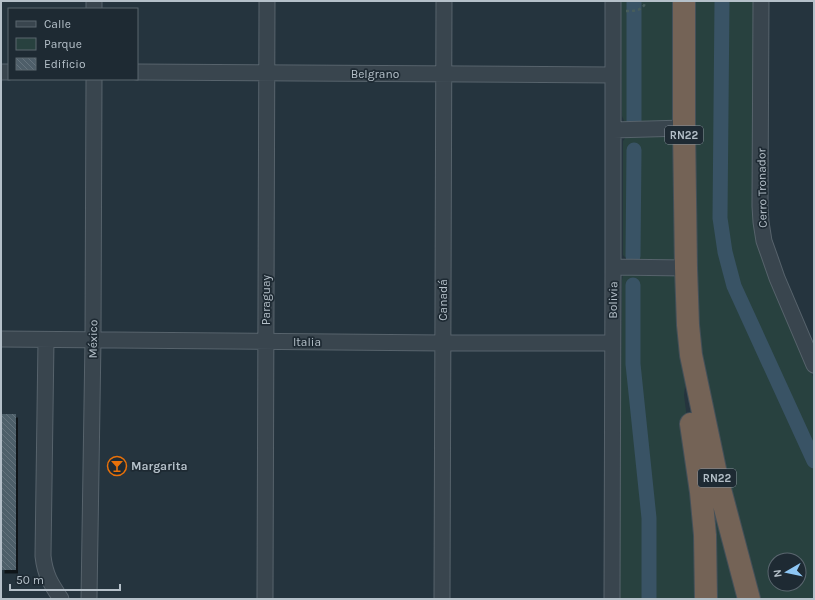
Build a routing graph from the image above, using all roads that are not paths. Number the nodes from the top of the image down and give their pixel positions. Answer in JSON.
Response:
{"nodes":[{"id":1,"x":267,"y":1,"type":"edge"},
{"id":2,"x":444,"y":1,"type":"edge"},
{"id":3,"x":613,"y":1,"type":"edge"},
{"id":4,"x":684,"y":1,"type":"edge"},
{"id":5,"x":761,"y":1,"type":"edge"},
{"id":6,"x":138,"y":72,"type":"edge"},
{"id":7,"x":267,"y":73,"type":"junction"},
{"id":8,"x":444,"y":74,"type":"junction"},
{"id":9,"x":613,"y":75,"type":"junction"},
{"id":10,"x":94,"y":80,"type":"edge"},
{"id":11,"x":684,"y":128,"type":"junction"},
{"id":12,"x":613,"y":130,"type":"junction"},
{"id":13,"x":613,"y":267,"type":"junction"},
{"id":14,"x":686,"y":268,"type":"junction"},
{"id":15,"x":1,"y":339,"type":"edge"},
{"id":16,"x":46,"y":340,"type":"junction"},
{"id":17,"x":93,"y":340,"type":"junction"},
{"id":18,"x":266,"y":342,"type":"junction"},
{"id":19,"x":443,"y":343,"type":"junction"},
{"id":20,"x":612,"y":343,"type":"junction"},
{"id":21,"x":691,"y":355,"type":"junction"},
{"id":22,"x":813,"y":362,"type":"edge"},
{"id":23,"x":61,"y":599,"type":"edge"},
{"id":24,"x":89,"y":599,"type":"edge"},
{"id":25,"x":265,"y":599,"type":"edge"},
{"id":26,"x":442,"y":599,"type":"edge"},
{"id":27,"x":612,"y":599,"type":"edge"},
{"id":28,"x":706,"y":599,"type":"edge"},
{"id":29,"x":749,"y":599,"type":"edge"}],
"edges":[{"from":1,"to":7,"type":"street","name":"Paraguay"},
{"from":2,"to":8,"type":"street","name":"Canadá"},
{"from":3,"to":9,"type":"street","name":"Bolivia"},
{"from":4,"to":11,"type":"highway","number":"RN22"},
{"from":5,"to":22,"type":"street","name":"Cerro Tronador"},
{"from":6,"to":7,"type":"street","name":"Belgrano"},
{"from":7,"to":8,"type":"street","name":"Belgrano"},
{"from":7,"to":18,"type":"street","name":"Paraguay"},
{"from":8,"to":9,"type":"street","name":"Belgrano"},
{"from":8,"to":19,"type":"street","name":"Canadá"},
{"from":9,"to":12,"type":"street","name":"Bolivia"},
{"from":10,"to":17,"type":"street","name":"México"},
{"from":11,"to":12,"type":"street"},
{"from":11,"to":14,"type":"highway","number":"RN22"},
{"from":12,"to":13,"type":"street","name":"Bolivia"},
{"from":13,"to":14,"type":"street"},
{"from":13,"to":20,"type":"street","name":"Bolivia"},
{"from":14,"to":21,"type":"highway","number":"RN22"},
{"from":15,"to":16,"type":"street","name":"Italia"},
{"from":16,"to":17,"type":"street","name":"Italia"},
{"from":16,"to":23,"type":"street"},
{"from":17,"to":18,"type":"street","name":"Italia"},
{"from":17,"to":24,"type":"street","name":"México"},
{"from":18,"to":19,"type":"street","name":"Italia"},
{"from":18,"to":25,"type":"street","name":"Paraguay"},
{"from":19,"to":20,"type":"street","name":"Italia"},
{"from":19,"to":26,"type":"street","name":"Canadá"},
{"from":20,"to":27,"type":"street","name":"Bolivia"},
{"from":21,"to":28,"type":"highway","number":"RN22"},
{"from":21,"to":29,"type":"highway","number":"RN22"}]}
